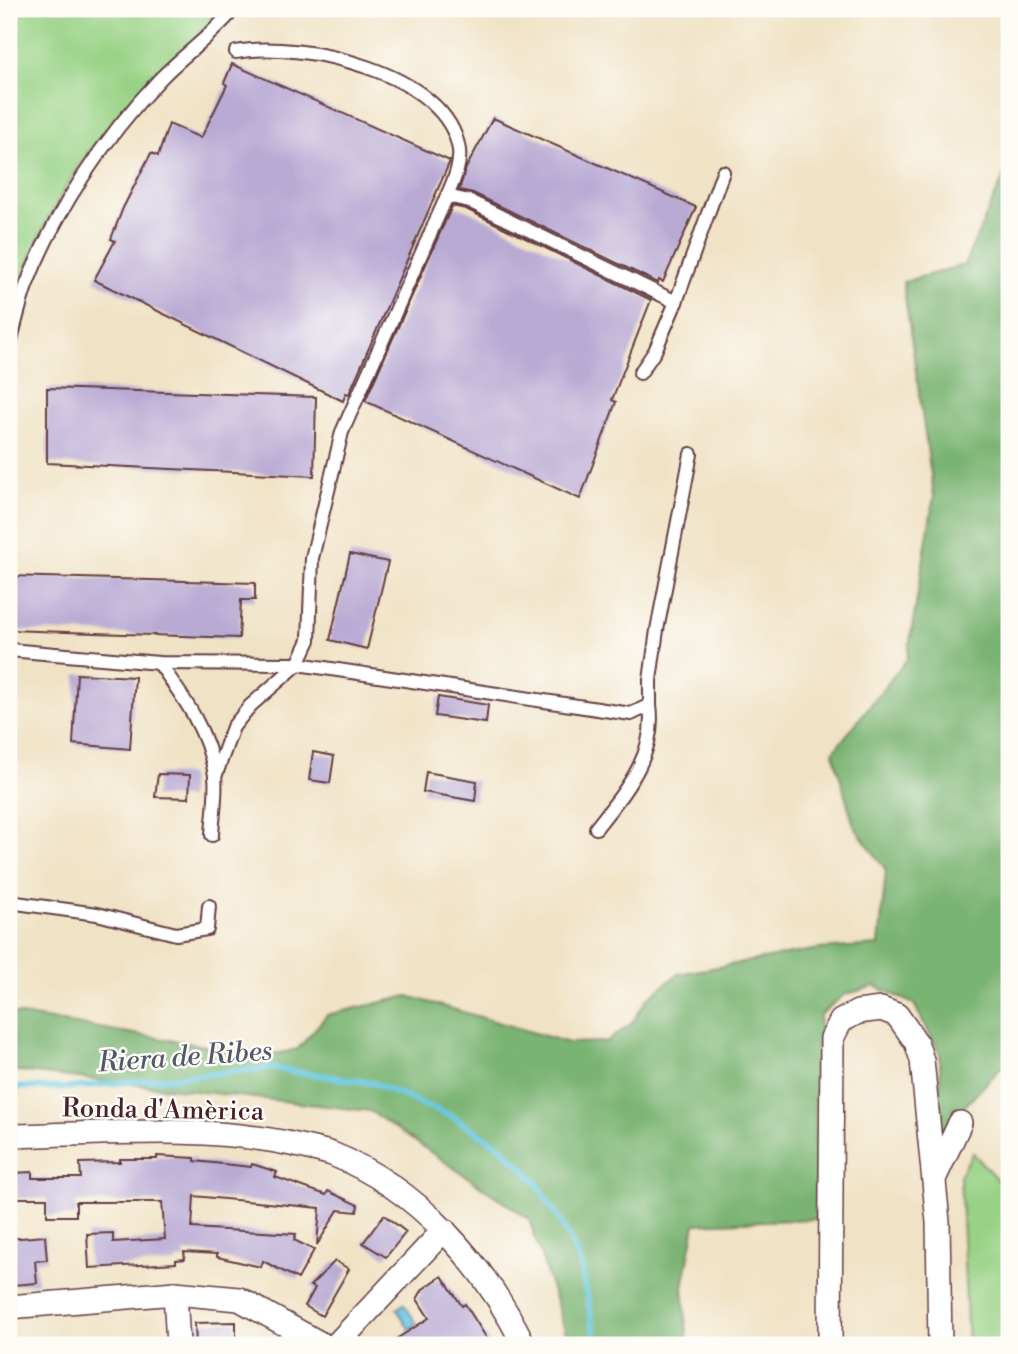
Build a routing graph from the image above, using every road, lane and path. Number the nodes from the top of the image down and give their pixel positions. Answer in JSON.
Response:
{"nodes":[{"id":1,"x":234,"y":9,"type":"edge"},
{"id":2,"x":236,"y":51,"type":"dead end"},
{"id":3,"x":723,"y":172,"type":"dead end"},
{"id":4,"x":447,"y":196,"type":"junction"},
{"id":5,"x":676,"y":302,"type":"junction"},
{"id":6,"x":9,"y":348,"type":"edge"},
{"id":7,"x":640,"y":373,"type":"dead end"},
{"id":8,"x":691,"y":454,"type":"dead end"},
{"id":9,"x":9,"y":650,"type":"edge"},
{"id":10,"x":159,"y":663,"type":"junction"},
{"id":11,"x":298,"y":664,"type":"junction"},
{"id":12,"x":650,"y":705,"type":"junction"},
{"id":13,"x":215,"y":777,"type":"junction"},
{"id":14,"x":596,"y":828,"type":"dead end"},
{"id":15,"x":212,"y":835,"type":"dead end"},
{"id":16,"x":9,"y":902,"type":"edge"},
{"id":17,"x":209,"y":906,"type":"dead end"},
{"id":18,"x":960,"y":1123,"type":"dead end"},
{"id":19,"x":9,"y":1136,"type":"edge"},
{"id":20,"x":933,"y":1180,"type":"junction"},
{"id":21,"x":444,"y":1230,"type":"junction"},
{"id":22,"x":175,"y":1293,"type":"junction"},
{"id":23,"x":9,"y":1307,"type":"edge"},
{"id":24,"x":178,"y":1345,"type":"edge"},
{"id":25,"x":323,"y":1345,"type":"edge"},
{"id":26,"x":336,"y":1345,"type":"edge"},
{"id":27,"x":524,"y":1345,"type":"edge"},
{"id":28,"x":830,"y":1345,"type":"edge"},
{"id":29,"x":940,"y":1345,"type":"edge"}],
"edges":[{"from":1,"to":6,"type":"lane"},
{"from":2,"to":4,"type":"lane"},
{"from":3,"to":5,"type":"lane"},
{"from":4,"to":5,"type":"lane"},
{"from":4,"to":11,"type":"lane"},
{"from":5,"to":7,"type":"lane"},
{"from":8,"to":12,"type":"lane"},
{"from":9,"to":10,"type":"lane"},
{"from":10,"to":11,"type":"lane"},
{"from":10,"to":13,"type":"lane"},
{"from":11,"to":12,"type":"lane"},
{"from":11,"to":13,"type":"lane"},
{"from":12,"to":14,"type":"lane"},
{"from":13,"to":15,"type":"lane"},
{"from":16,"to":17,"type":"lane"},
{"from":18,"to":20,"type":"street"},
{"from":19,"to":21,"type":"street","name":"Ronda d'Amèrica"},
{"from":20,"to":28,"type":"street"},
{"from":20,"to":29,"type":"street"},
{"from":21,"to":26,"type":"street"},
{"from":21,"to":27,"type":"street","name":"Ronda d'Amèrica"},
{"from":22,"to":23,"type":"street"},
{"from":22,"to":24,"type":"street"},
{"from":22,"to":25,"type":"street"}]}
